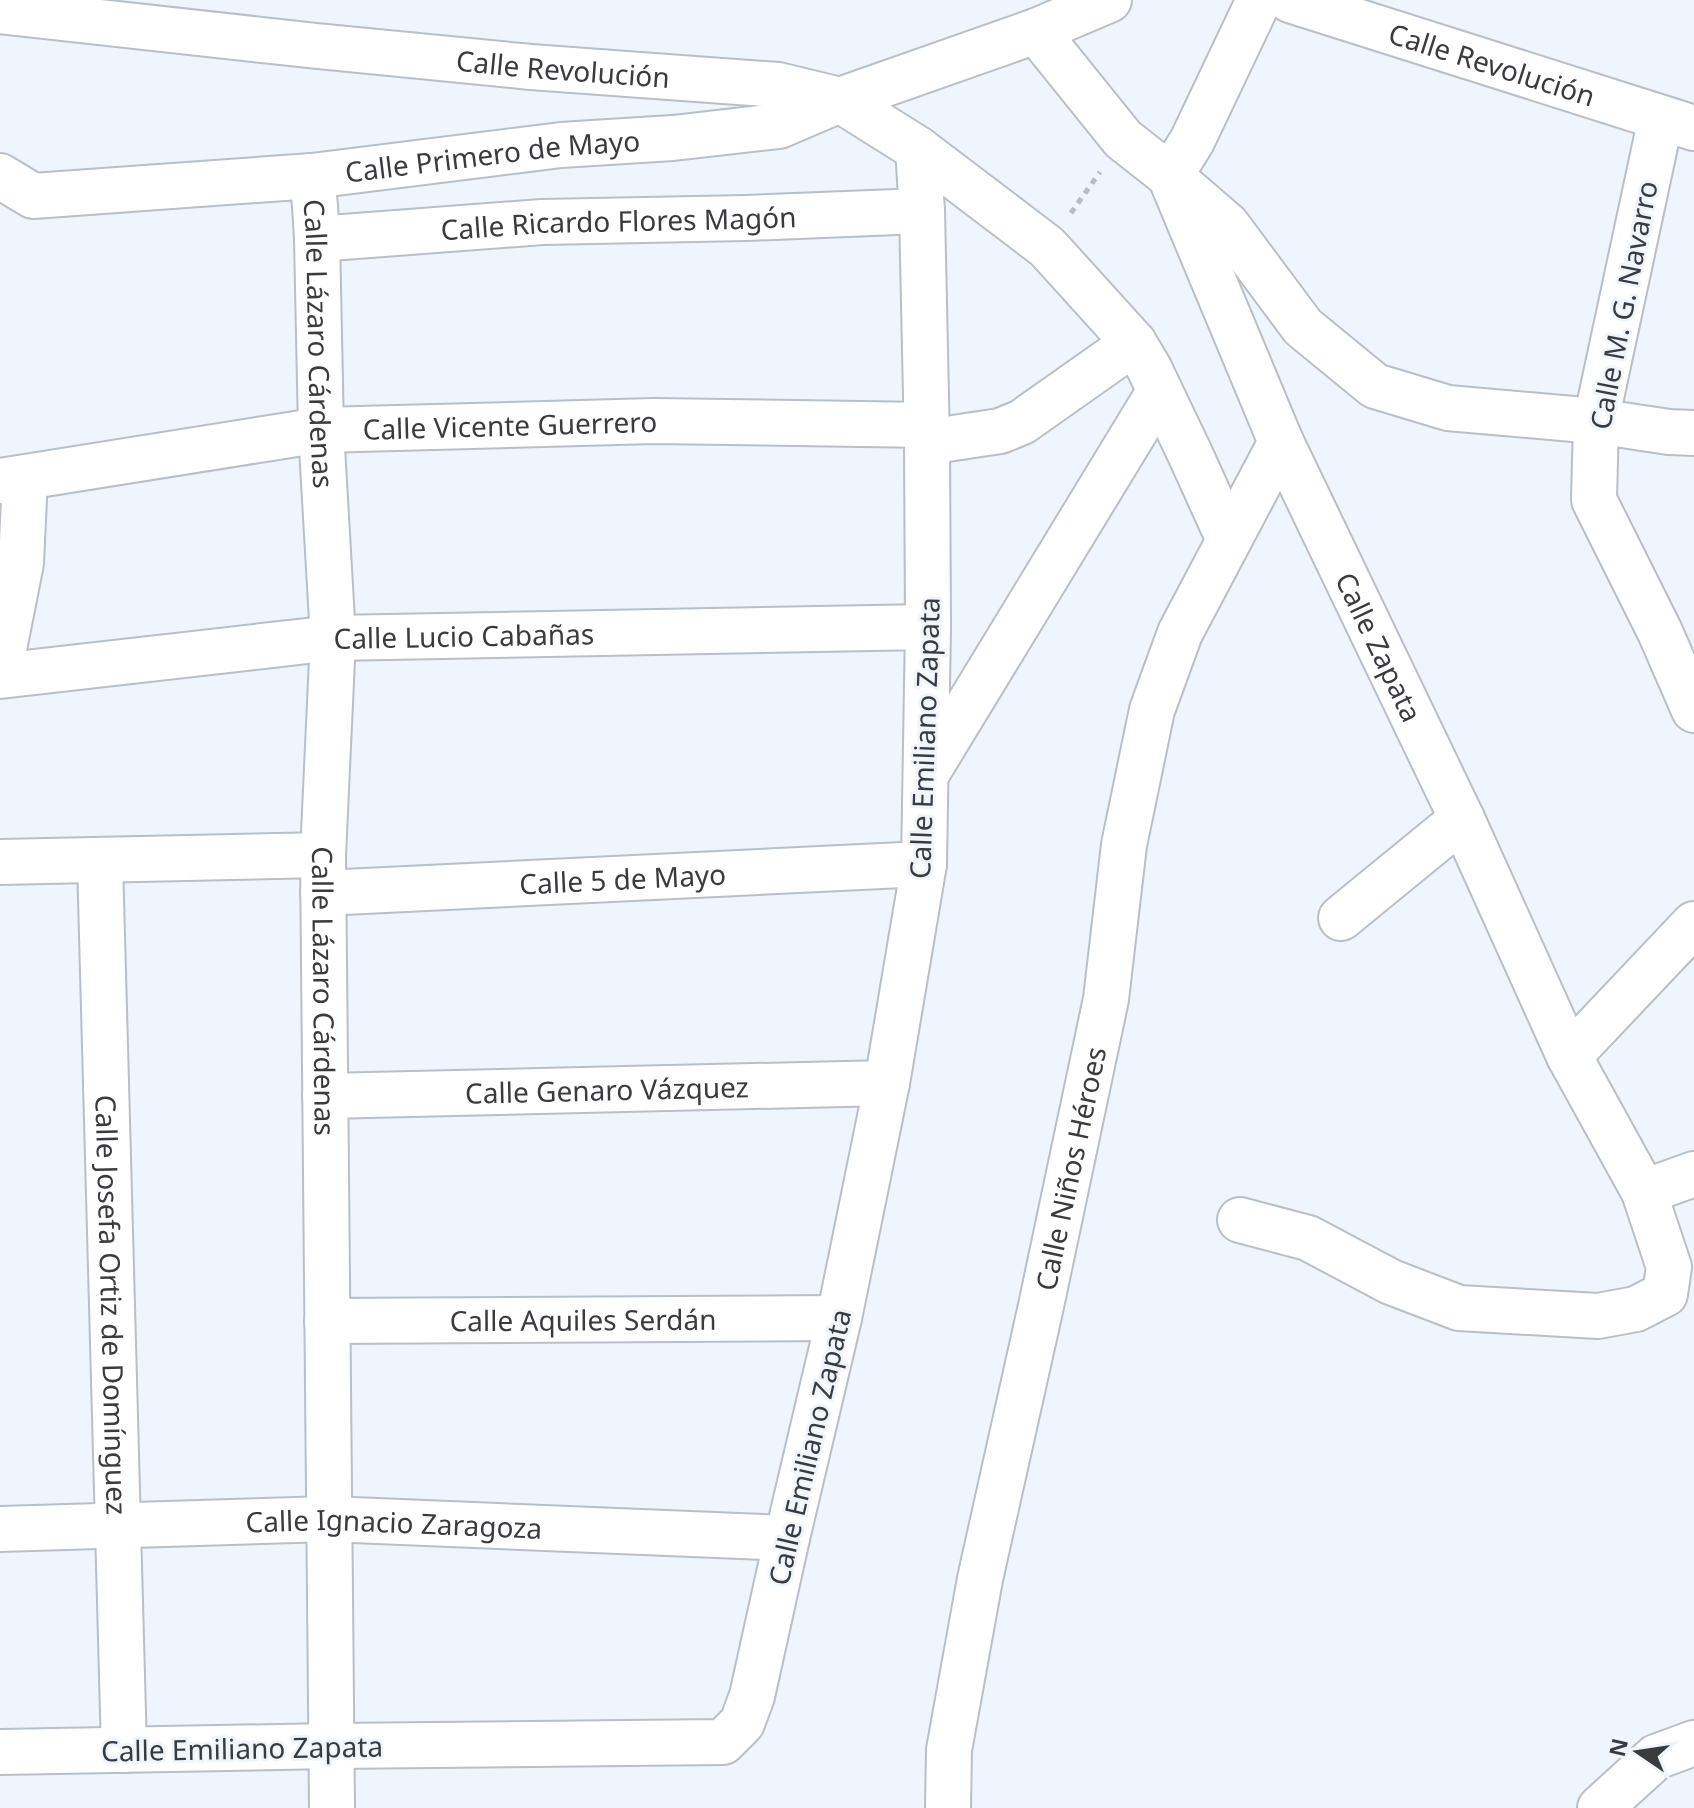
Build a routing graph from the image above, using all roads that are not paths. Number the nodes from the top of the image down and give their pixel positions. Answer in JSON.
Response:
{"nodes":[{"id":1,"x":1109,"y":0,"type":"edge"},
{"id":2,"x":1259,"y":0,"type":"edge"},
{"id":3,"x":1290,"y":0,"type":"edge"},
{"id":4,"x":0,"y":11,"type":"edge"},
{"id":5,"x":1036,"y":31,"type":"junction"},
{"id":6,"x":840,"y":100,"type":"junction"},
{"id":7,"x":1677,"y":123,"type":"edge"},
{"id":8,"x":918,"y":149,"type":"junction"},
{"id":9,"x":312,"y":176,"type":"junction"},
{"id":10,"x":1170,"y":176,"type":"junction"},
{"id":11,"x":11,"y":193,"type":"edge"},
{"id":12,"x":922,"y":211,"type":"junction"},
{"id":13,"x":317,"y":239,"type":"junction"},
{"id":14,"x":1134,"y":343,"type":"junction"},
{"id":15,"x":1159,"y":392,"type":"junction"},
{"id":16,"x":1596,"y":421,"type":"junction"},
{"id":17,"x":321,"y":430,"type":"junction"},
{"id":18,"x":1694,"y":433,"type":"edge"},
{"id":19,"x":927,"y":434,"type":"junction"},
{"id":20,"x":1281,"y":442,"type":"junction"},
{"id":21,"x":12,"y":479,"type":"edge"},
{"id":22,"x":1229,"y":540,"type":"junction"},
{"id":23,"x":928,"y":627,"type":"junction"},
{"id":24,"x":333,"y":638,"type":"junction"},
{"id":25,"x":0,"y":669,"type":"edge"},
{"id":26,"x":0,"y":676,"type":"edge"},
{"id":27,"x":1694,"y":710,"type":"edge"},
{"id":28,"x":926,"y":775,"type":"junction"},
{"id":29,"x":1462,"y":819,"type":"junction"},
{"id":30,"x":100,"y":861,"type":"junction"},
{"id":31,"x":0,"y":862,"type":"edge"},
{"id":32,"x":924,"y":864,"type":"junction"},
{"id":33,"x":323,"y":874,"type":"junction"},
{"id":34,"x":1341,"y":918,"type":"dead end"},
{"id":35,"x":1694,"y":924,"type":"edge"},
{"id":36,"x":1569,"y":1056,"type":"junction"},
{"id":37,"x":887,"y":1083,"type":"junction"},
{"id":38,"x":325,"y":1096,"type":"junction"},
{"id":39,"x":1694,"y":1174,"type":"edge"},
{"id":40,"x":1644,"y":1192,"type":"junction"},
{"id":41,"x":1240,"y":1220,"type":"dead end"},
{"id":42,"x":839,"y":1318,"type":"junction"},
{"id":43,"x":327,"y":1321,"type":"junction"},
{"id":44,"x":329,"y":1519,"type":"junction"},
{"id":45,"x":117,"y":1526,"type":"junction"},
{"id":46,"x":0,"y":1529,"type":"edge"},
{"id":47,"x":787,"y":1538,"type":"junction"},
{"id":48,"x":1694,"y":1743,"type":"edge"},
{"id":49,"x":332,"y":1746,"type":"junction"},
{"id":50,"x":124,"y":1750,"type":"junction"},
{"id":51,"x":0,"y":1752,"type":"edge"},
{"id":52,"x":332,"y":1808,"type":"edge"},
{"id":53,"x":948,"y":1808,"type":"edge"},
{"id":54,"x":1600,"y":1808,"type":"edge"}],
"edges":[{"from":1,"to":5,"type":"street"},
{"from":2,"to":10,"type":"street"},
{"from":3,"to":7,"type":"street","name":"Calle Revolución"},
{"from":4,"to":6,"type":"street","name":"Calle Revolución"},
{"from":5,"to":6,"type":"street"},
{"from":5,"to":10,"type":"street","name":"Calle Zapata"},
{"from":6,"to":8,"type":"street"},
{"from":6,"to":9,"type":"street","name":"Calle Primero de Mayo"},
{"from":7,"to":16,"type":"street","name":"Calle M. G. Navarro"},
{"from":8,"to":12,"type":"street"},
{"from":8,"to":14,"type":"street"},
{"from":9,"to":11,"type":"street","name":"Calle Primero de Mayo"},
{"from":9,"to":13,"type":"street","name":"Calle Lázaro Cárdenas"},
{"from":10,"to":16,"type":"street"},
{"from":10,"to":20,"type":"street","name":"Calle Zapata"},
{"from":12,"to":13,"type":"street","name":"Calle Ricardo Flores Magón"},
{"from":12,"to":19,"type":"street","name":"Calle Emiliano Zapata"},
{"from":13,"to":17,"type":"street","name":"Calle Lázaro Cárdenas"},
{"from":14,"to":15,"type":"street"},
{"from":14,"to":19,"type":"street","name":"Calle Vicente Guerrero"},
{"from":15,"to":22,"type":"street"},
{"from":15,"to":28,"type":"street"},
{"from":16,"to":18,"type":"street"},
{"from":16,"to":27,"type":"street","name":"Calle M. G. Navarro"},
{"from":17,"to":19,"type":"street","name":"Calle Vicente Guerrero"},
{"from":17,"to":21,"type":"street","name":"Calle Vicente Guerrero"},
{"from":17,"to":24,"type":"street","name":"Calle Lázaro Cárdenas"},
{"from":19,"to":23,"type":"street","name":"Calle Emiliano Zapata"},
{"from":20,"to":22,"type":"street","name":"Calle Niños Héroes"},
{"from":20,"to":29,"type":"street","name":"Calle Zapata"},
{"from":21,"to":25,"type":"street"},
{"from":22,"to":53,"type":"street","name":"Calle Niños Héroes"},
{"from":23,"to":24,"type":"street","name":"Calle Lucio Cabañas"},
{"from":23,"to":28,"type":"street","name":"Calle Emiliano Zapata"},
{"from":24,"to":26,"type":"street","name":"Calle Lucio Cabañas"},
{"from":24,"to":33,"type":"street","name":"Calle Lázaro Cárdenas"},
{"from":28,"to":32,"type":"street","name":"Calle Emiliano Zapata"},
{"from":29,"to":34,"type":"street"},
{"from":29,"to":36,"type":"street","name":"Calle Zapata"},
{"from":30,"to":31,"type":"street","name":"Calle 5 de Mayo"},
{"from":30,"to":33,"type":"street","name":"Calle 5 de Mayo"},
{"from":30,"to":45,"type":"street","name":"Calle Josefa Ortiz de Domínguez"},
{"from":32,"to":33,"type":"street","name":"Calle 5 de Mayo"},
{"from":32,"to":37,"type":"street","name":"Calle Emiliano Zapata"},
{"from":33,"to":38,"type":"street","name":"Calle Lázaro Cárdenas"},
{"from":35,"to":36,"type":"street"},
{"from":36,"to":40,"type":"street","name":"Calle Zapata"},
{"from":37,"to":38,"type":"street","name":"Calle Genaro Vázquez"},
{"from":37,"to":42,"type":"street","name":"Calle Emiliano Zapata"},
{"from":38,"to":43,"type":"street","name":"Calle Lázaro Cárdenas"},
{"from":39,"to":40,"type":"street"},
{"from":40,"to":41,"type":"street","name":"Calle Zapata"},
{"from":42,"to":43,"type":"street","name":"Calle Aquiles Serdán"},
{"from":42,"to":47,"type":"street","name":"Calle Emiliano Zapata"},
{"from":43,"to":44,"type":"street","name":"Calle Lázaro Cárdenas"},
{"from":44,"to":45,"type":"street","name":"Calle Ignacio Zaragoza"},
{"from":44,"to":47,"type":"street","name":"Calle Ignacio Zaragoza"},
{"from":44,"to":49,"type":"street","name":"Calle Lázaro Cárdenas"},
{"from":45,"to":46,"type":"street","name":"Calle Ignacio Zaragoza"},
{"from":45,"to":50,"type":"street","name":"Calle Josefa Ortiz de Domínguez"},
{"from":47,"to":49,"type":"street","name":"Calle Emiliano Zapata"},
{"from":48,"to":54,"type":"street"},
{"from":49,"to":50,"type":"street","name":"Calle Emiliano Zapata"},
{"from":49,"to":52,"type":"street","name":"Calle Lázaro Cárdenas"},
{"from":50,"to":51,"type":"street","name":"Calle Emiliano Zapata"}]}
